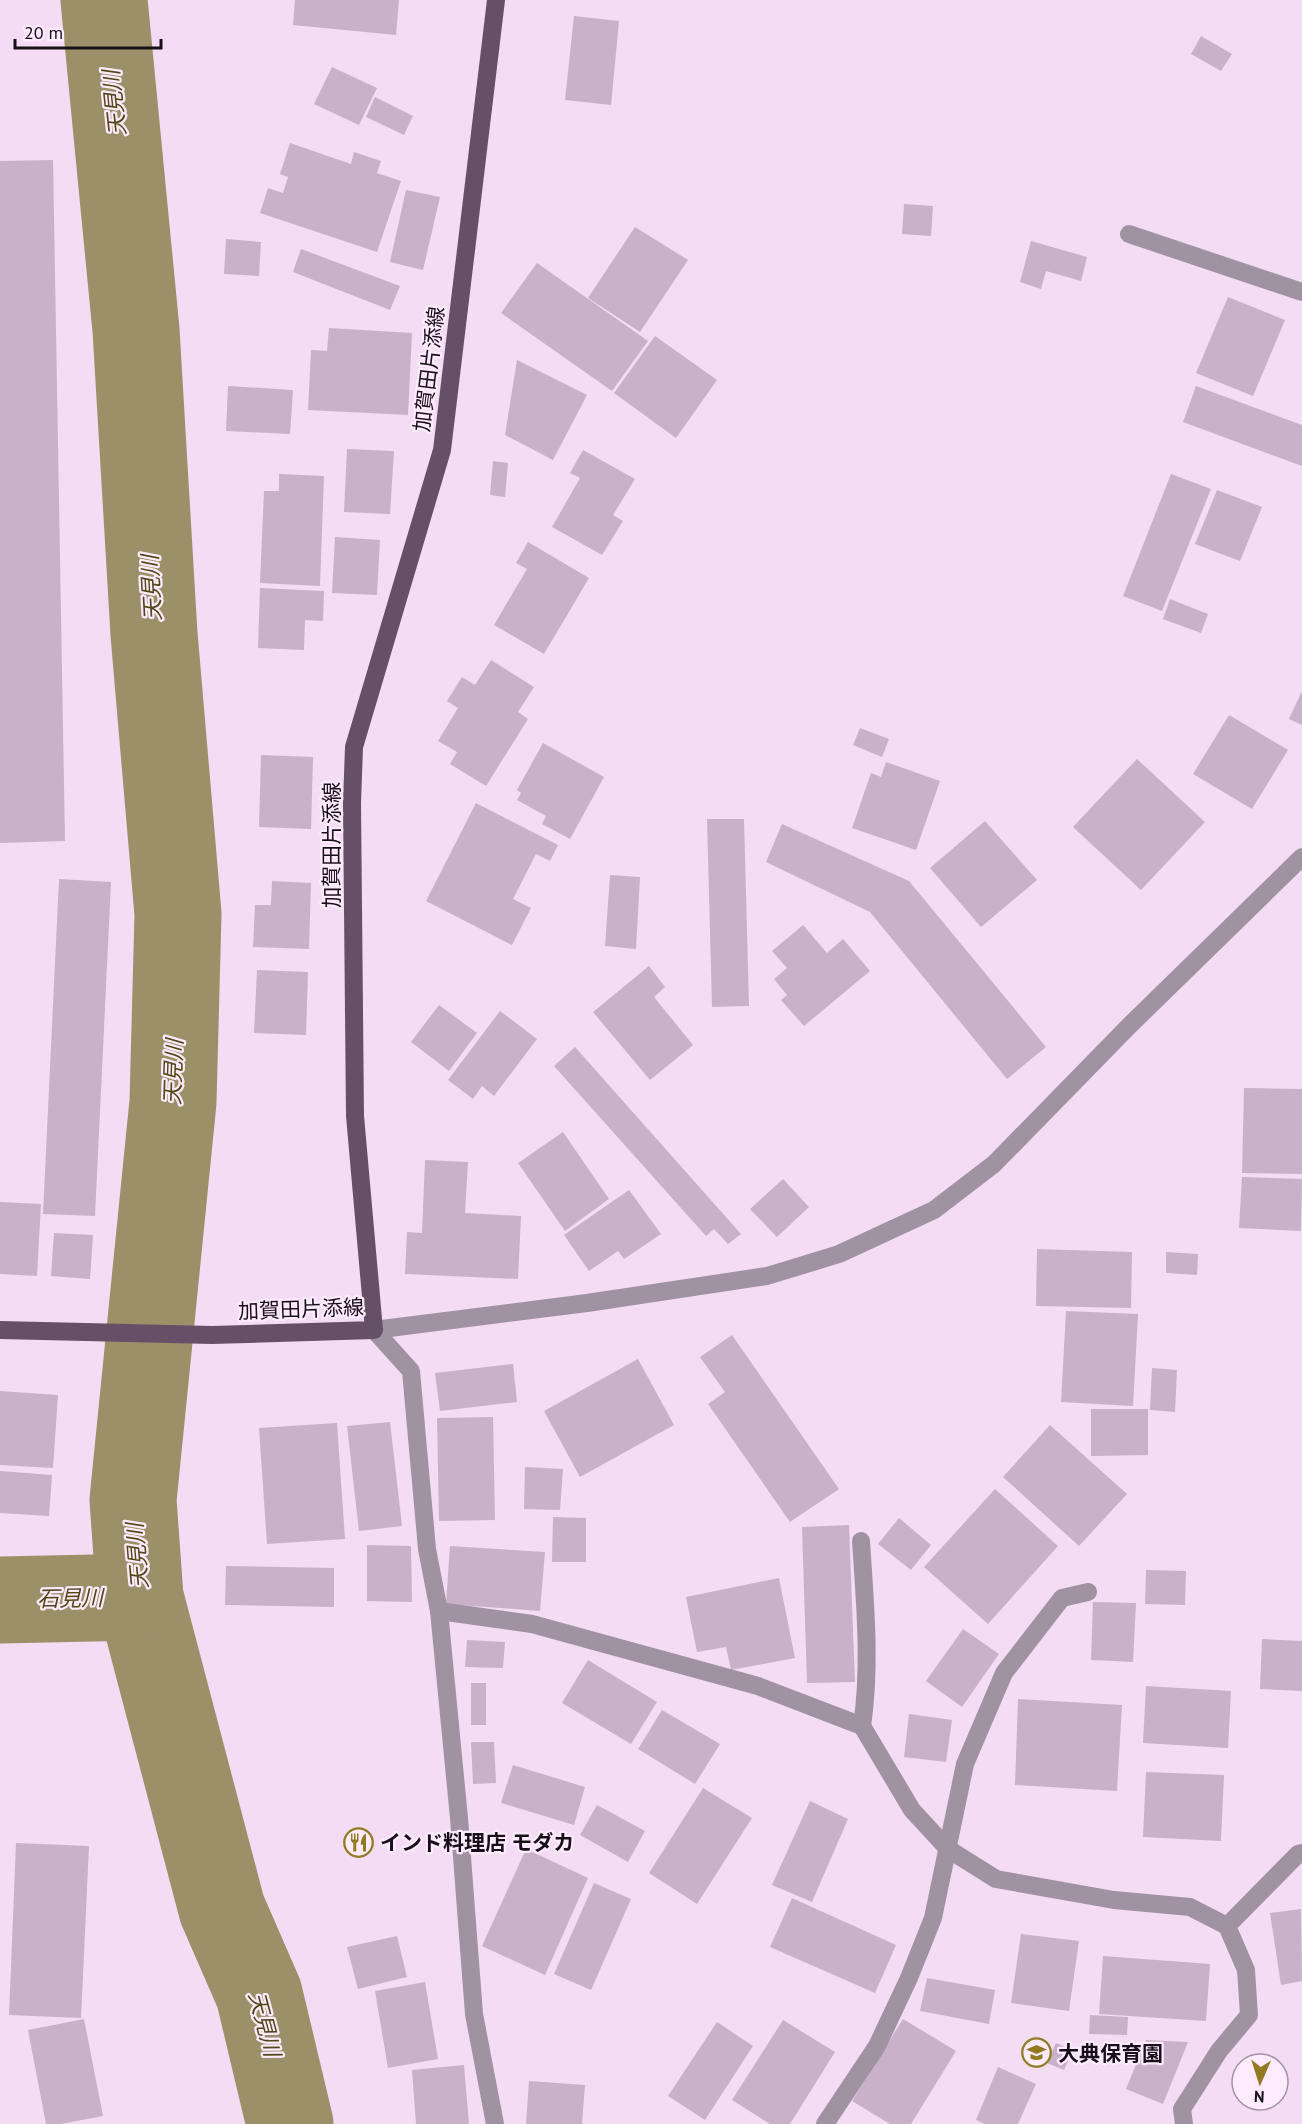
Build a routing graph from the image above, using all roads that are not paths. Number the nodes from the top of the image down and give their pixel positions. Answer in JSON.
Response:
{"nodes":[{"id":1,"x":496,"y":0,"type":"edge"},
{"id":2,"x":1129,"y":234,"type":"dead end"},
{"id":3,"x":1302,"y":292,"type":"edge"},
{"id":4,"x":1302,"y":857,"type":"edge"},
{"id":5,"x":0,"y":1330,"type":"edge"},
{"id":6,"x":374,"y":1330,"type":"junction"},
{"id":7,"x":861,"y":1541,"type":"dead end"},
{"id":8,"x":1088,"y":1592,"type":"dead end"},
{"id":9,"x":439,"y":1611,"type":"junction"},
{"id":10,"x":862,"y":1726,"type":"junction"},
{"id":11,"x":948,"y":1849,"type":"junction"},
{"id":12,"x":1302,"y":1853,"type":"edge"},
{"id":13,"x":1227,"y":1926,"type":"junction"},
{"id":14,"x":495,"y":2124,"type":"edge"},
{"id":15,"x":825,"y":2124,"type":"edge"},
{"id":16,"x":1184,"y":2124,"type":"edge"}],
"edges":[{"from":1,"to":6,"type":"main road","name":"加賀田片添線"},
{"from":2,"to":3,"type":"street"},
{"from":4,"to":6,"type":"street"},
{"from":5,"to":6,"type":"main road","name":"加賀田片添線"},
{"from":6,"to":9,"type":"street"},
{"from":7,"to":10,"type":"street"},
{"from":8,"to":11,"type":"street"},
{"from":9,"to":10,"type":"street"},
{"from":9,"to":14,"type":"street"},
{"from":10,"to":11,"type":"street"},
{"from":11,"to":13,"type":"street"},
{"from":11,"to":15,"type":"street"},
{"from":12,"to":13,"type":"street"},
{"from":13,"to":16,"type":"street"}]}
